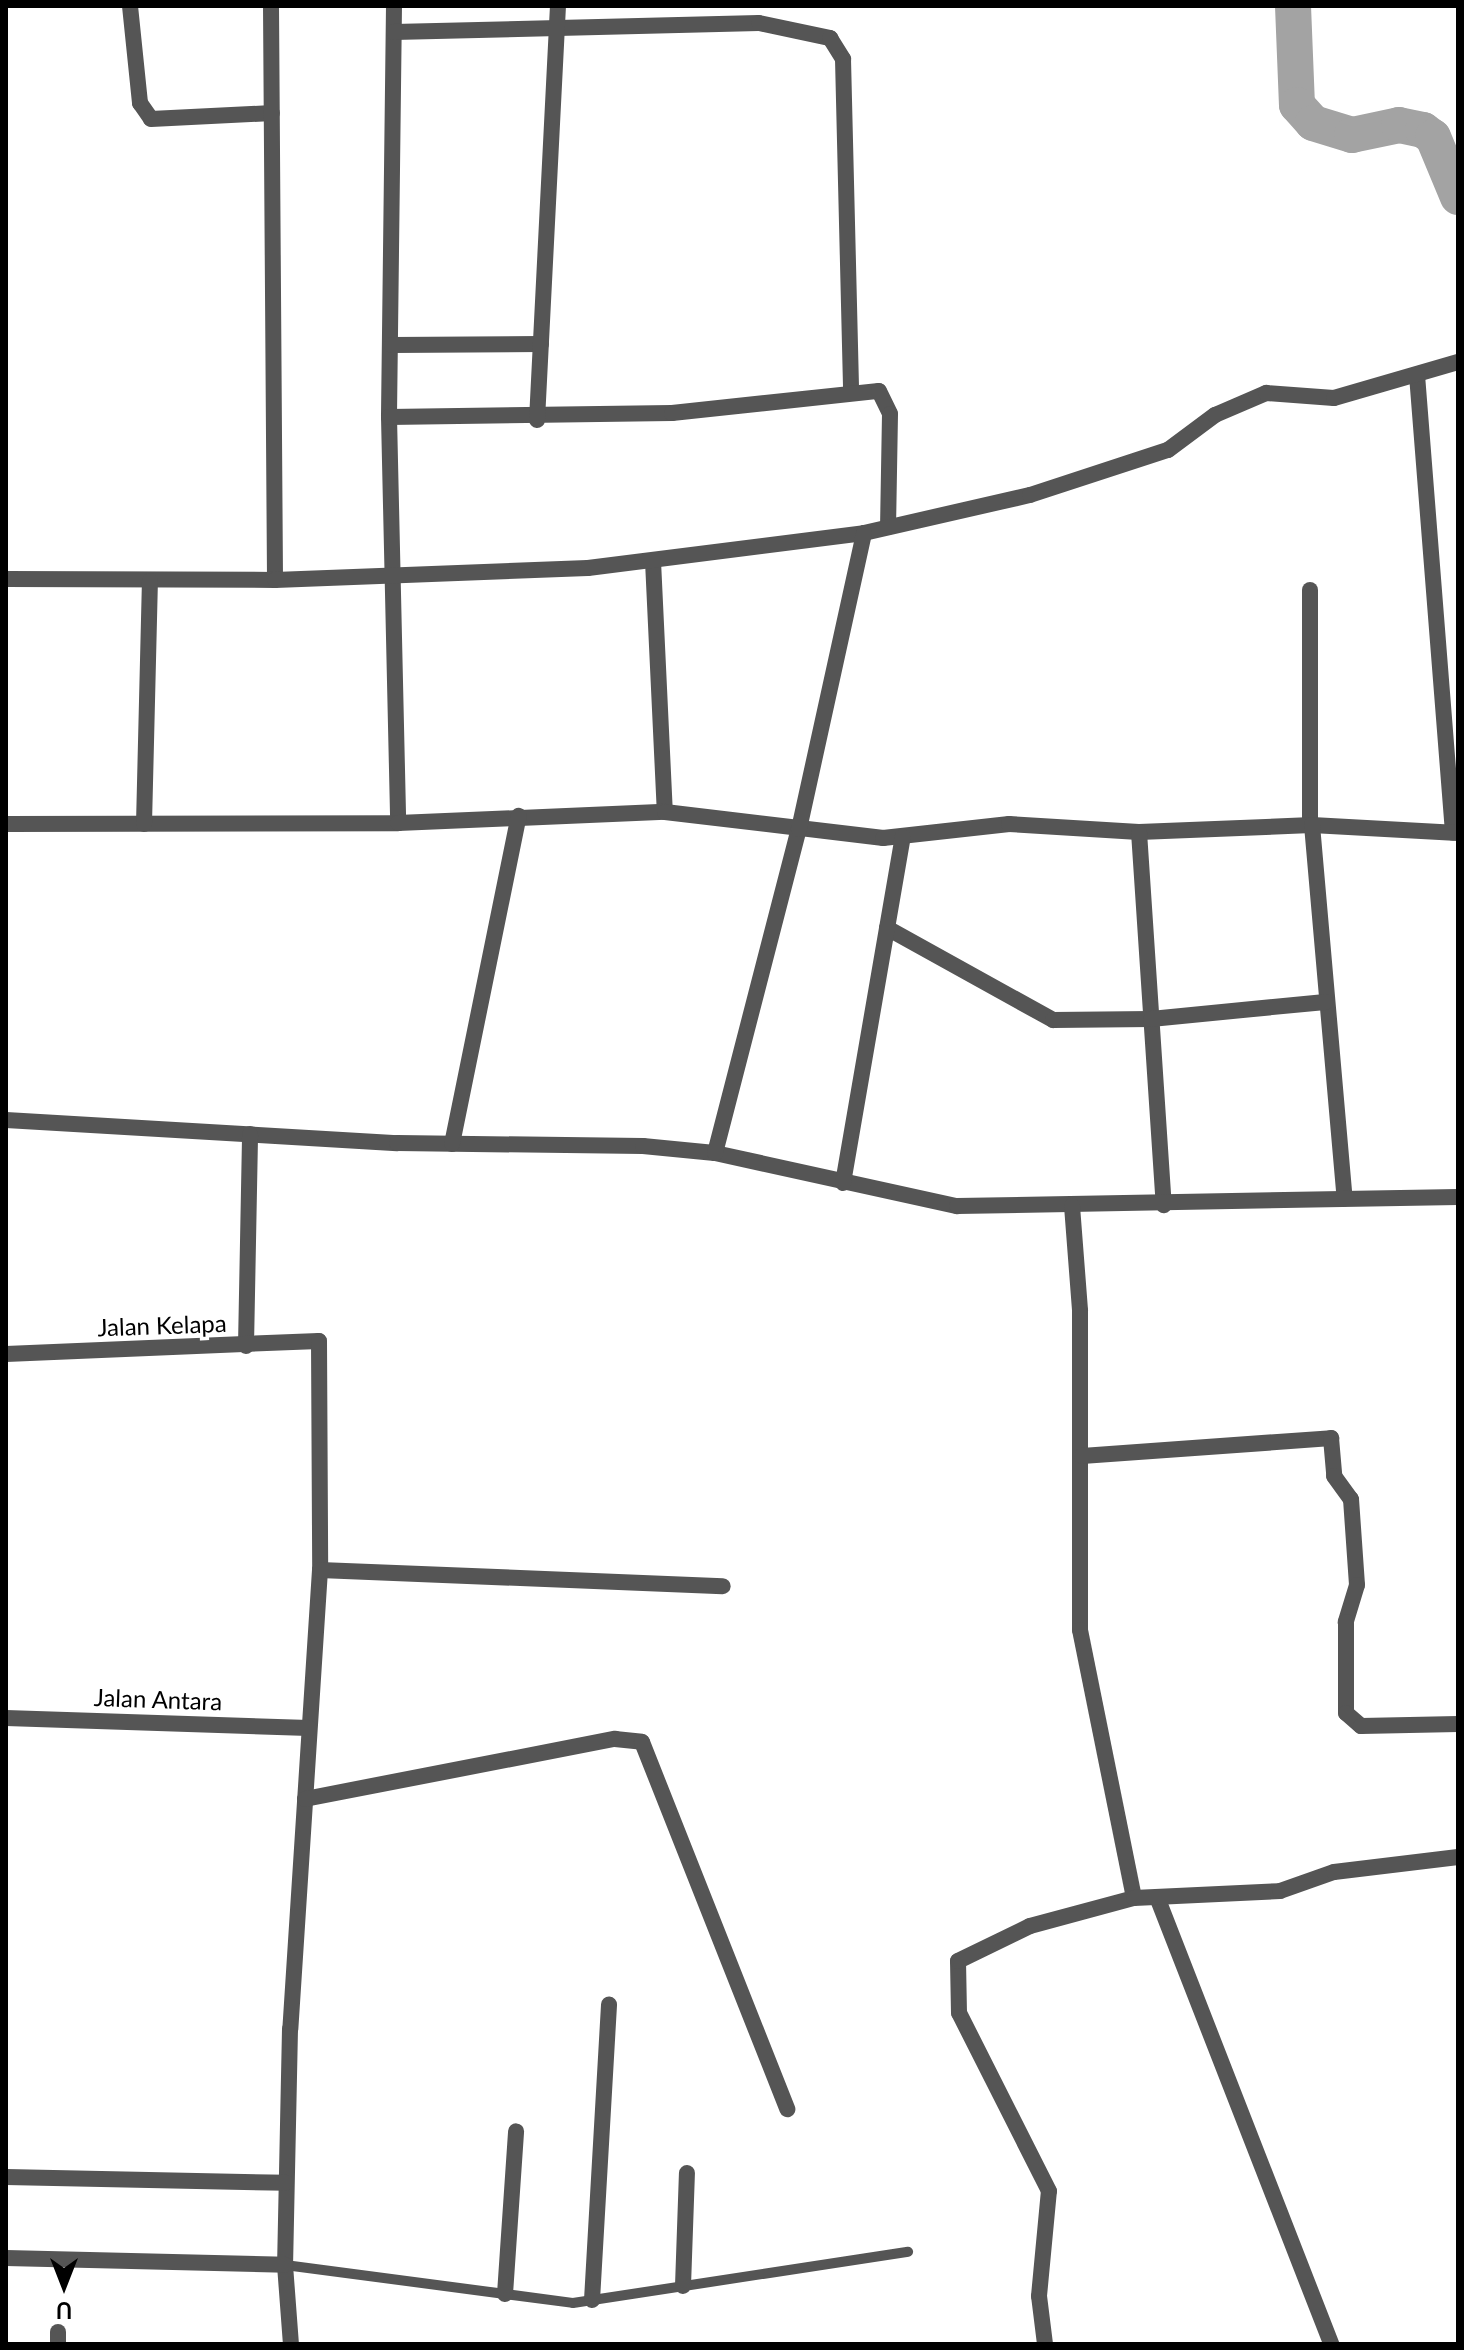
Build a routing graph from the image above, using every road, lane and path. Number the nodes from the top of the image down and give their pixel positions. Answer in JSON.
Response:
{"nodes":[{"id":1,"x":130,"y":6,"type":"edge"},
{"id":2,"x":271,"y":6,"type":"edge"},
{"id":3,"x":394,"y":6,"type":"edge"},
{"id":4,"x":558,"y":6,"type":"edge"},
{"id":5,"x":557,"y":27,"type":"junction"},
{"id":6,"x":394,"y":32,"type":"junction"},
{"id":7,"x":272,"y":113,"type":"junction"},
{"id":8,"x":541,"y":344,"type":"junction"},
{"id":9,"x":392,"y":345,"type":"junction"},
{"id":10,"x":1458,"y":362,"type":"edge"},
{"id":11,"x":1417,"y":375,"type":"junction"},
{"id":12,"x":851,"y":391,"type":"junction"},
{"id":13,"x":389,"y":417,"type":"junction"},
{"id":14,"x":537,"y":420,"type":"junction"},
{"id":15,"x":888,"y":527,"type":"junction"},
{"id":16,"x":864,"y":533,"type":"junction"},
{"id":17,"x":653,"y":561,"type":"junction"},
{"id":18,"x":391,"y":573,"type":"junction"},
{"id":19,"x":6,"y":579,"type":"edge"},
{"id":20,"x":275,"y":580,"type":"junction"},
{"id":21,"x":150,"y":581,"type":"junction"},
{"id":22,"x":1310,"y":590,"type":"dead end"},
{"id":23,"x":665,"y":812,"type":"junction"},
{"id":24,"x":519,"y":816,"type":"junction"},
{"id":25,"x":398,"y":823,"type":"junction"},
{"id":26,"x":6,"y":824,"type":"edge"},
{"id":27,"x":144,"y":824,"type":"junction"},
{"id":28,"x":1311,"y":825,"type":"junction"},
{"id":29,"x":799,"y":829,"type":"junction"},
{"id":30,"x":1139,"y":832,"type":"junction"},
{"id":31,"x":1456,"y":833,"type":"edge"},
{"id":32,"x":903,"y":837,"type":"junction"},
{"id":33,"x":887,"y":928,"type":"junction"},
{"id":34,"x":1325,"y":1002,"type":"junction"},
{"id":35,"x":1151,"y":1019,"type":"junction"},
{"id":36,"x":6,"y":1120,"type":"edge"},
{"id":37,"x":250,"y":1134,"type":"junction"},
{"id":38,"x":452,"y":1144,"type":"junction"},
{"id":39,"x":715,"y":1153,"type":"junction"},
{"id":40,"x":843,"y":1183,"type":"junction"},
{"id":41,"x":1458,"y":1197,"type":"edge"},
{"id":42,"x":1345,"y":1199,"type":"junction"},
{"id":43,"x":1164,"y":1205,"type":"junction"},
{"id":44,"x":1072,"y":1206,"type":"junction"},
{"id":45,"x":246,"y":1346,"type":"junction"},
{"id":46,"x":6,"y":1354,"type":"edge"},
{"id":47,"x":1082,"y":1456,"type":"junction"},
{"id":48,"x":320,"y":1570,"type":"junction"},
{"id":49,"x":723,"y":1586,"type":"dead end"},
{"id":50,"x":6,"y":1718,"type":"edge"},
{"id":51,"x":1458,"y":1724,"type":"edge"},
{"id":52,"x":309,"y":1728,"type":"junction"},
{"id":53,"x":305,"y":1799,"type":"junction"},
{"id":54,"x":1458,"y":1857,"type":"edge"},
{"id":55,"x":1157,"y":1897,"type":"junction"},
{"id":56,"x":1134,"y":1898,"type":"junction"},
{"id":57,"x":609,"y":2004,"type":"dead end"},
{"id":58,"x":787,"y":2109,"type":"dead end"},
{"id":59,"x":516,"y":2131,"type":"dead end"},
{"id":60,"x":687,"y":2173,"type":"dead end"},
{"id":61,"x":6,"y":2177,"type":"edge"},
{"id":62,"x":286,"y":2183,"type":"junction"},
{"id":63,"x":908,"y":2252,"type":"dead end"},
{"id":64,"x":6,"y":2258,"type":"edge"},
{"id":65,"x":285,"y":2265,"type":"junction"},
{"id":66,"x":683,"y":2286,"type":"junction"},
{"id":67,"x":505,"y":2294,"type":"junction"},
{"id":68,"x":592,"y":2300,"type":"junction"},
{"id":69,"x":291,"y":2344,"type":"edge"},
{"id":70,"x":1045,"y":2344,"type":"edge"},
{"id":71,"x":1331,"y":2344,"type":"edge"}],
"edges":[{"from":1,"to":7,"type":"street"},
{"from":2,"to":7,"type":"street"},
{"from":3,"to":6,"type":"street"},
{"from":4,"to":5,"type":"street"},
{"from":5,"to":6,"type":"street"},
{"from":5,"to":8,"type":"street"},
{"from":5,"to":12,"type":"street"},
{"from":6,"to":9,"type":"street"},
{"from":7,"to":20,"type":"street"},
{"from":8,"to":9,"type":"street"},
{"from":8,"to":14,"type":"street"},
{"from":9,"to":13,"type":"street"},
{"from":10,"to":11,"type":"street"},
{"from":11,"to":15,"type":"street"},
{"from":11,"to":31,"type":"street"},
{"from":12,"to":14,"type":"street"},
{"from":12,"to":15,"type":"street"},
{"from":13,"to":14,"type":"street"},
{"from":13,"to":18,"type":"street"},
{"from":15,"to":16,"type":"street"},
{"from":16,"to":17,"type":"street"},
{"from":16,"to":29,"type":"street"},
{"from":17,"to":18,"type":"street"},
{"from":17,"to":23,"type":"street"},
{"from":18,"to":20,"type":"street"},
{"from":18,"to":25,"type":"street"},
{"from":19,"to":21,"type":"street"},
{"from":20,"to":21,"type":"street"},
{"from":21,"to":27,"type":"street"},
{"from":22,"to":28,"type":"street"},
{"from":23,"to":24,"type":"street"},
{"from":23,"to":29,"type":"street"},
{"from":24,"to":25,"type":"street"},
{"from":24,"to":38,"type":"street"},
{"from":25,"to":27,"type":"street"},
{"from":26,"to":27,"type":"street"},
{"from":28,"to":30,"type":"street"},
{"from":28,"to":31,"type":"street"},
{"from":28,"to":34,"type":"street"},
{"from":29,"to":32,"type":"street"},
{"from":29,"to":39,"type":"street"},
{"from":30,"to":32,"type":"street"},
{"from":30,"to":35,"type":"street"},
{"from":32,"to":33,"type":"street"},
{"from":33,"to":35,"type":"street"},
{"from":33,"to":40,"type":"street"},
{"from":34,"to":35,"type":"street"},
{"from":34,"to":42,"type":"street"},
{"from":35,"to":43,"type":"street"},
{"from":36,"to":37,"type":"street"},
{"from":37,"to":38,"type":"street"},
{"from":37,"to":45,"type":"street"},
{"from":38,"to":39,"type":"street"},
{"from":39,"to":40,"type":"street"},
{"from":40,"to":44,"type":"street"},
{"from":41,"to":42,"type":"street"},
{"from":42,"to":43,"type":"street"},
{"from":43,"to":44,"type":"street"},
{"from":44,"to":47,"type":"street"},
{"from":45,"to":46,"type":"street","name":"Jalan Kelapa"},
{"from":45,"to":48,"type":"street","name":"Jalan Kelapa"},
{"from":47,"to":51,"type":"street"},
{"from":47,"to":56,"type":"street"},
{"from":48,"to":49,"type":"street"},
{"from":48,"to":52,"type":"street"},
{"from":50,"to":52,"type":"street","name":"Jalan Antara"},
{"from":52,"to":53,"type":"street"},
{"from":53,"to":58,"type":"street"},
{"from":53,"to":62,"type":"street"},
{"from":54,"to":55,"type":"street"},
{"from":55,"to":56,"type":"street"},
{"from":55,"to":71,"type":"street"},
{"from":56,"to":70,"type":"street"},
{"from":57,"to":68,"type":"street"},
{"from":59,"to":67,"type":"street"},
{"from":60,"to":66,"type":"street"},
{"from":61,"to":62,"type":"street"},
{"from":62,"to":65,"type":"street"},
{"from":63,"to":66,"type":"lane"},
{"from":64,"to":65,"type":"street"},
{"from":65,"to":67,"type":"lane"},
{"from":65,"to":69,"type":"street"},
{"from":66,"to":68,"type":"lane"},
{"from":67,"to":68,"type":"lane"}]}
